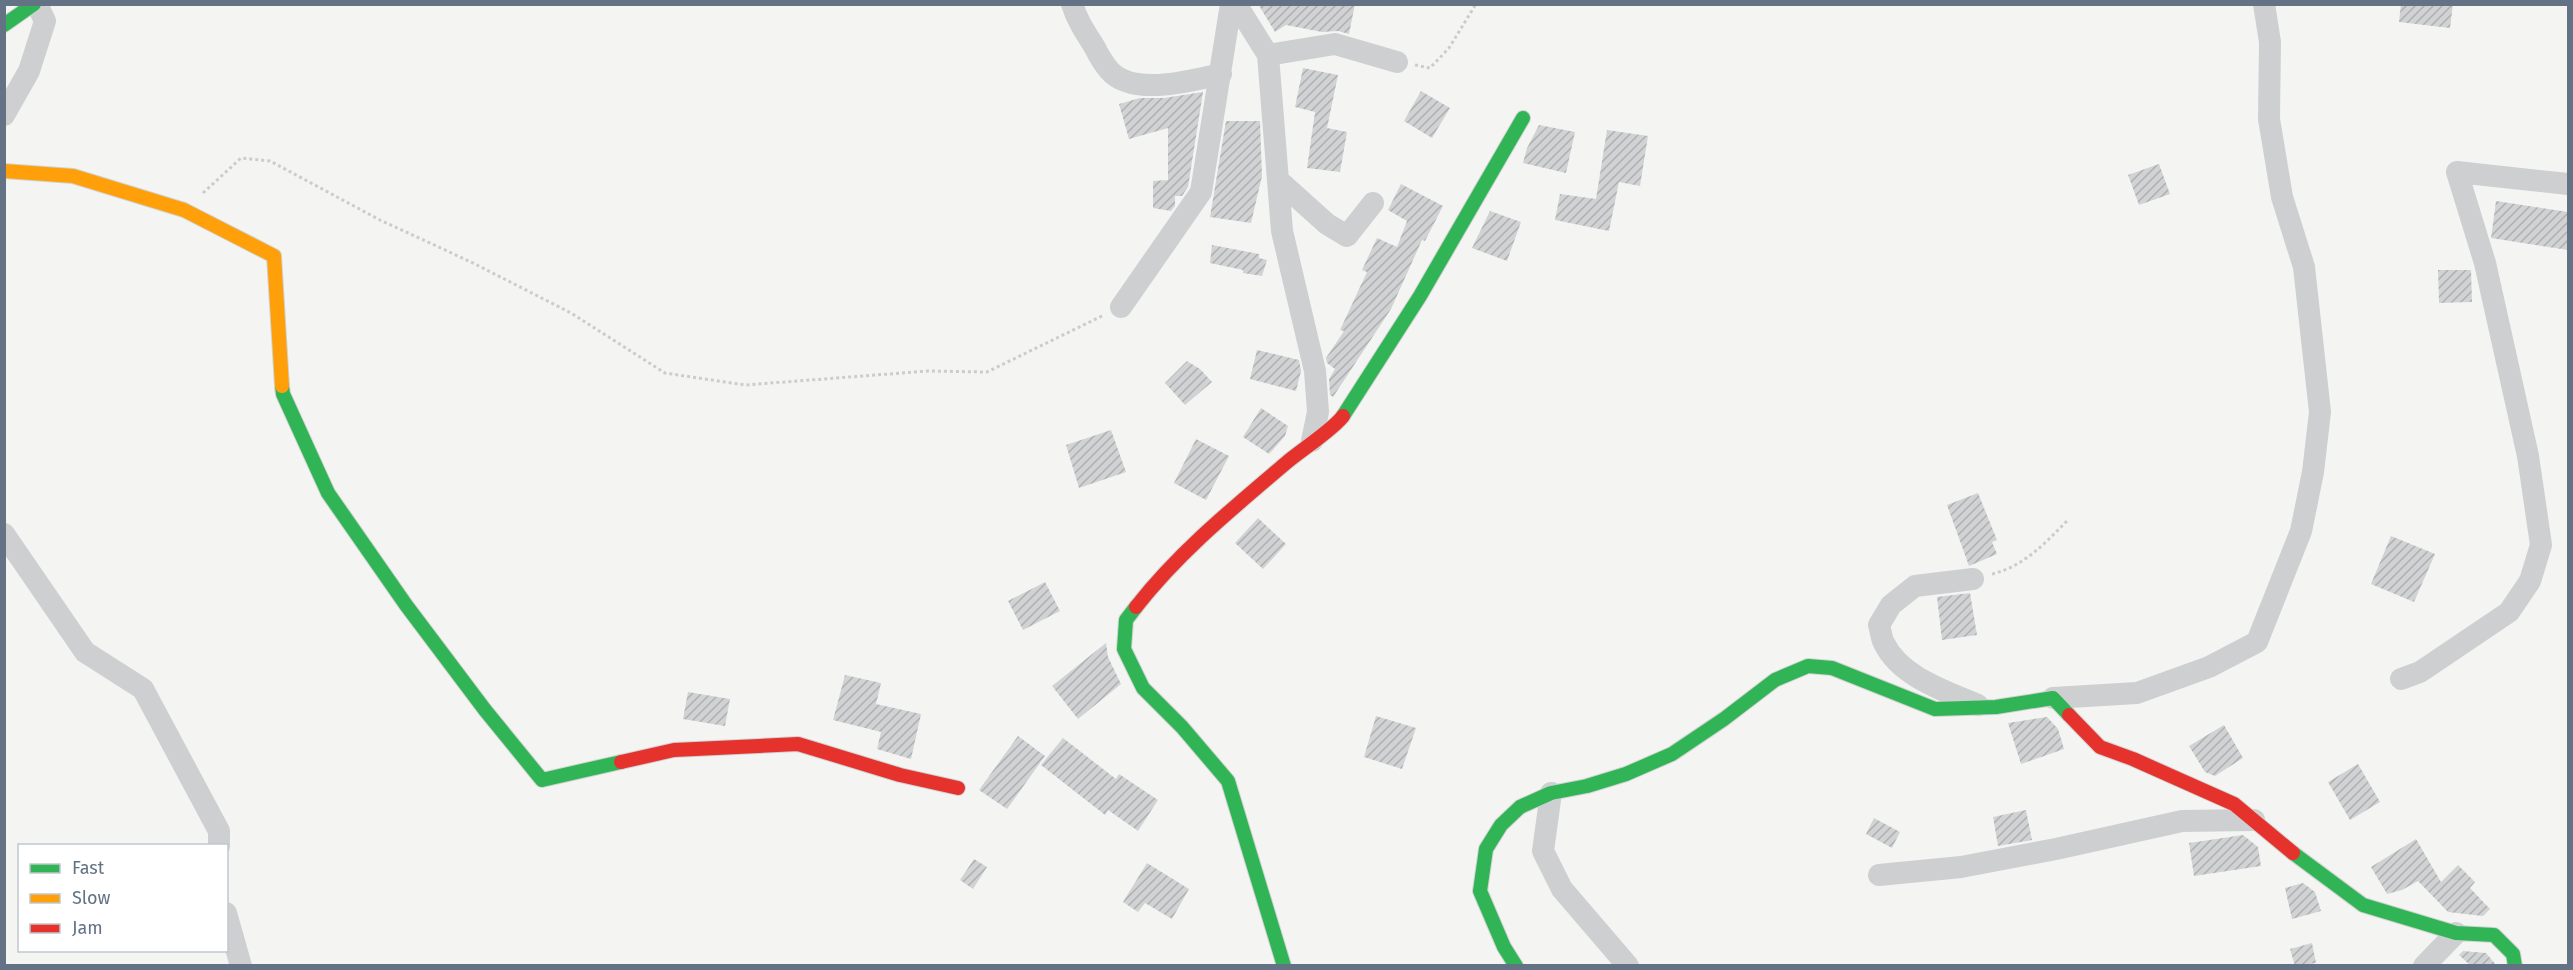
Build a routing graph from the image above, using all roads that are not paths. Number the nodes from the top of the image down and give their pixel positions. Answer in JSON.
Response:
{"nodes":[{"id":1,"x":35,"y":4,"type":"edge"},
{"id":2,"x":1072,"y":4,"type":"edge"},
{"id":3,"x":1231,"y":4,"type":"edge"},
{"id":4,"x":1236,"y":4,"type":"edge"},
{"id":5,"x":2264,"y":4,"type":"edge"},
{"id":6,"x":4,"y":25,"type":"edge"},
{"id":7,"x":1268,"y":55,"type":"junction"},
{"id":8,"x":1397,"y":62,"type":"road end"},
{"id":9,"x":1221,"y":74,"type":"junction"},
{"id":10,"x":4,"y":115,"type":"edge"},
{"id":11,"x":1523,"y":118,"type":"dead end"},
{"id":12,"x":4,"y":171,"type":"edge"},
{"id":13,"x":1278,"y":180,"type":"junction"},
{"id":14,"x":2568,"y":184,"type":"edge"},
{"id":15,"x":1373,"y":203,"type":"dead end"},
{"id":16,"x":1121,"y":307,"type":"road end"},
{"id":17,"x":1312,"y":441,"type":"junction"},
{"id":18,"x":4,"y":534,"type":"edge"},
{"id":19,"x":1973,"y":579,"type":"road end"},
{"id":20,"x":2401,"y":679,"type":"dead end"},
{"id":21,"x":2053,"y":698,"type":"junction"},
{"id":22,"x":1982,"y":707,"type":"junction"},
{"id":23,"x":958,"y":788,"type":"dead end"},
{"id":24,"x":1551,"y":793,"type":"junction"},
{"id":25,"x":2254,"y":820,"type":"junction"},
{"id":26,"x":219,"y":844,"type":"edge"},
{"id":27,"x":1880,"y":875,"type":"dead end"},
{"id":28,"x":228,"y":921,"type":"edge"},
{"id":29,"x":2456,"y":933,"type":"junction"},
{"id":30,"x":241,"y":966,"type":"edge"},
{"id":31,"x":1284,"y":966,"type":"edge"},
{"id":32,"x":1516,"y":966,"type":"edge"},
{"id":33,"x":1628,"y":966,"type":"edge"},
{"id":34,"x":2424,"y":966,"type":"edge"},
{"id":35,"x":2515,"y":966,"type":"edge"}],
"edges":[{"from":1,"to":6,"type":"street"},
{"from":1,"to":10,"type":"street"},
{"from":2,"to":9,"type":"street"},
{"from":3,"to":9,"type":"street"},
{"from":4,"to":7,"type":"street"},
{"from":5,"to":21,"type":"street"},
{"from":7,"to":8,"type":"street"},
{"from":7,"to":13,"type":"street"},
{"from":9,"to":16,"type":"street"},
{"from":11,"to":17,"type":"street"},
{"from":12,"to":23,"type":"street"},
{"from":13,"to":15,"type":"street"},
{"from":13,"to":17,"type":"street"},
{"from":14,"to":20,"type":"street"},
{"from":17,"to":31,"type":"street"},
{"from":18,"to":26,"type":"street"},
{"from":19,"to":22,"type":"street"},
{"from":21,"to":22,"type":"street"},
{"from":21,"to":25,"type":"street"},
{"from":22,"to":24,"type":"street"},
{"from":24,"to":32,"type":"street"},
{"from":24,"to":33,"type":"street"},
{"from":25,"to":27,"type":"street"},
{"from":25,"to":29,"type":"street"},
{"from":28,"to":30,"type":"street"},
{"from":29,"to":34,"type":"street"},
{"from":29,"to":35,"type":"street"}]}
